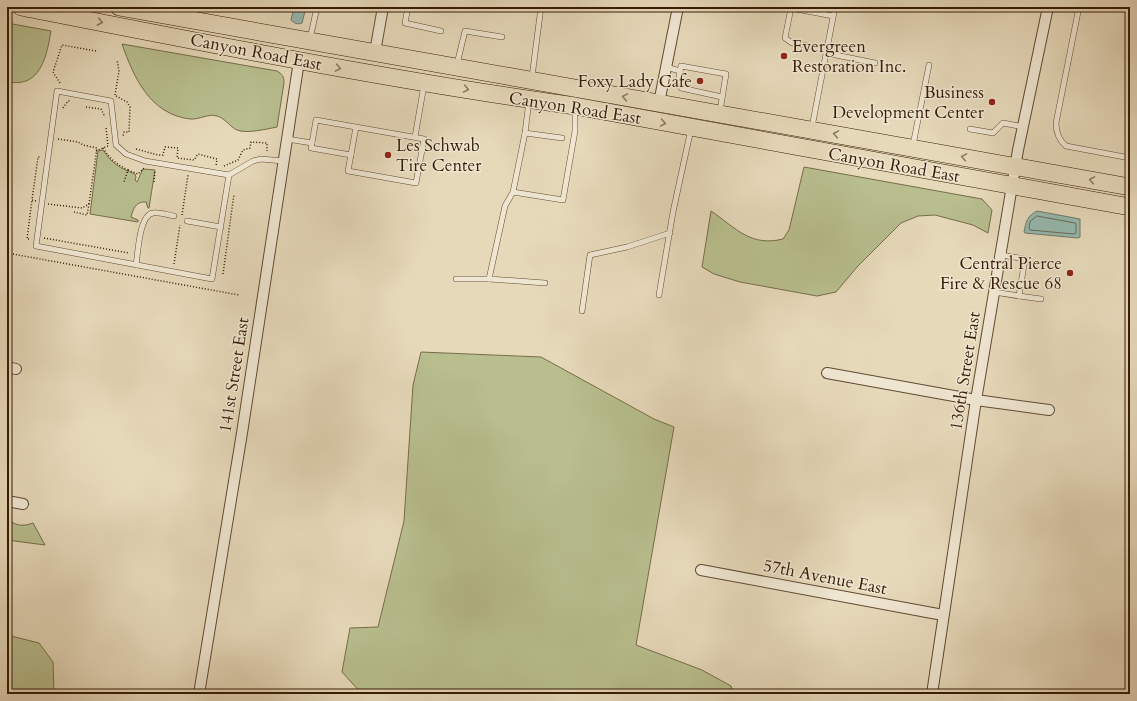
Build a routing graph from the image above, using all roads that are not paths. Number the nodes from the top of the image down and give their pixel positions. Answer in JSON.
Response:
{"nodes":[{"id":1,"x":20,"y":7,"type":"edge"},
{"id":2,"x":119,"y":7,"type":"edge"},
{"id":3,"x":317,"y":7,"type":"edge"},
{"id":4,"x":383,"y":7,"type":"edge"},
{"id":5,"x":408,"y":7,"type":"edge"},
{"id":6,"x":541,"y":7,"type":"edge"},
{"id":7,"x":678,"y":7,"type":"edge"},
{"id":8,"x":835,"y":7,"type":"edge"},
{"id":9,"x":1048,"y":7,"type":"edge"},
{"id":10,"x":1079,"y":7,"type":"edge"},
{"id":11,"x":193,"y":14,"type":"edge"},
{"id":12,"x":833,"y":16,"type":"junction"},
{"id":13,"x":441,"y":31,"type":"dead end"},
{"id":14,"x":502,"y":36,"type":"dead end"},
{"id":15,"x":310,"y":40,"type":"junction"},
{"id":16,"x":826,"y":51,"type":"junction"},
{"id":17,"x":375,"y":52,"type":"junction"},
{"id":18,"x":299,"y":61,"type":"junction"},
{"id":19,"x":875,"y":63,"type":"dead end"},
{"id":20,"x":929,"y":65,"type":"dead end"},
{"id":21,"x":457,"y":67,"type":"junction"},
{"id":22,"x":666,"y":67,"type":"junction"},
{"id":23,"x":680,"y":71,"type":"junction"},
{"id":24,"x":532,"y":80,"type":"junction"},
{"id":25,"x":424,"y":82,"type":"junction"},
{"id":26,"x":722,"y":97,"type":"junction"},
{"id":27,"x":529,"y":100,"type":"junction"},
{"id":28,"x":659,"y":103,"type":"junction"},
{"id":29,"x":575,"y":106,"type":"junction"},
{"id":30,"x":719,"y":114,"type":"junction"},
{"id":31,"x":356,"y":127,"type":"junction"},
{"id":32,"x":1024,"y":127,"type":"junction"},
{"id":33,"x":691,"y":128,"type":"junction"},
{"id":34,"x":970,"y":129,"type":"dead end"},
{"id":35,"x":811,"y":130,"type":"junction"},
{"id":36,"x":526,"y":133,"type":"junction"},
{"id":37,"x":415,"y":137,"type":"junction"},
{"id":38,"x":562,"y":138,"type":"dead end"},
{"id":39,"x":287,"y":139,"type":"junction"},
{"id":40,"x":312,"y":143,"type":"junction"},
{"id":41,"x":913,"y":148,"type":"junction"},
{"id":42,"x":351,"y":155,"type":"junction"},
{"id":43,"x":1130,"y":158,"type":"edge"},
{"id":44,"x":283,"y":161,"type":"junction"},
{"id":45,"x":1016,"y":166,"type":"junction"},
{"id":46,"x":229,"y":175,"type":"junction"},
{"id":47,"x":1012,"y":186,"type":"junction"},
{"id":48,"x":1130,"y":187,"type":"edge"},
{"id":49,"x":513,"y":192,"type":"junction"},
{"id":50,"x":1130,"y":207,"type":"edge"},
{"id":51,"x":174,"y":216,"type":"dead end"},
{"id":52,"x":187,"y":221,"type":"dead end"},
{"id":53,"x":221,"y":226,"type":"junction"},
{"id":54,"x":670,"y":233,"type":"junction"},
{"id":55,"x":1001,"y":255,"type":"junction"},
{"id":56,"x":134,"y":265,"type":"junction"},
{"id":57,"x":456,"y":279,"type":"dead end"},
{"id":58,"x":489,"y":279,"type":"junction"},
{"id":59,"x":545,"y":283,"type":"dead end"},
{"id":60,"x":994,"y":292,"type":"junction"},
{"id":61,"x":659,"y":295,"type":"dead end"},
{"id":62,"x":1020,"y":296,"type":"junction"},
{"id":63,"x":1041,"y":299,"type":"dead end"},
{"id":64,"x":582,"y":310,"type":"dead end"},
{"id":65,"x":827,"y":373,"type":"dead end"},
{"id":66,"x":976,"y":400,"type":"junction"},
{"id":67,"x":1049,"y":410,"type":"dead end"},
{"id":68,"x":7,"y":501,"type":"edge"},
{"id":69,"x":23,"y":504,"type":"dead end"},
{"id":70,"x":701,"y":570,"type":"dead end"},
{"id":71,"x":943,"y":615,"type":"junction"},
{"id":72,"x":199,"y":694,"type":"edge"},
{"id":73,"x":932,"y":694,"type":"edge"}],
"edges":[{"from":1,"to":18,"type":"main road","name":"Canyon Road East","one_way":true},
{"from":2,"to":11,"type":"main road","name":"Canyon Road East"},
{"from":3,"to":15,"type":"lane"},
{"from":4,"to":17,"type":"street"},
{"from":5,"to":13,"type":"lane"},
{"from":6,"to":24,"type":"lane"},
{"from":7,"to":22,"type":"street"},
{"from":8,"to":12,"type":"lane"},
{"from":9,"to":32,"type":"street","name":"136th Street East"},
{"from":10,"to":43,"type":"lane"},
{"from":11,"to":15,"type":"main road","name":"Canyon Road East"},
{"from":12,"to":16,"type":"lane"},
{"from":12,"to":16,"type":"lane"},
{"from":14,"to":21,"type":"lane"},
{"from":15,"to":17,"type":"main road","name":"Canyon Road East"},
{"from":16,"to":19,"type":"lane"},
{"from":16,"to":35,"type":"lane"},
{"from":17,"to":18,"type":"main road"},
{"from":17,"to":21,"type":"main road","name":"Canyon Road East"},
{"from":18,"to":25,"type":"main road","name":"Canyon Road East","one_way":true},
{"from":18,"to":39,"type":"street","name":"141st Street East"},
{"from":20,"to":41,"type":"lane"},
{"from":21,"to":24,"type":"main road","name":"Canyon Road East"},
{"from":22,"to":23,"type":"lane"},
{"from":22,"to":28,"type":"street"},
{"from":23,"to":26,"type":"lane"},
{"from":23,"to":26,"type":"lane"},
{"from":28,"to":24,"type":"main road","name":"Canyon Road East","one_way":true},
{"from":25,"to":27,"type":"main road","name":"Canyon Road East","one_way":true},
{"from":25,"to":37,"type":"lane"},
{"from":26,"to":30,"type":"lane"},
{"from":27,"to":29,"type":"main road","name":"Canyon Road East"},
{"from":27,"to":36,"type":"lane"},
{"from":28,"to":29,"type":"main road"},
{"from":28,"to":30,"type":"main road","name":"Canyon Road East"},
{"from":29,"to":33,"type":"main road","name":"Canyon Road East","one_way":true},
{"from":29,"to":49,"type":"lane"},
{"from":30,"to":35,"type":"main road","name":"Canyon Road East"},
{"from":31,"to":37,"type":"lane"},
{"from":31,"to":40,"type":"lane"},
{"from":31,"to":42,"type":"lane"},
{"from":32,"to":34,"type":"lane"},
{"from":32,"to":45,"type":"street","name":"136th Street East"},
{"from":33,"to":47,"type":"main road","name":"Canyon Road East"},
{"from":33,"to":54,"type":"lane"},
{"from":41,"to":35,"type":"main road","name":"Canyon Road East","one_way":true},
{"from":36,"to":38,"type":"lane"},
{"from":36,"to":49,"type":"lane"},
{"from":37,"to":42,"type":"lane"},
{"from":39,"to":40,"type":"lane"},
{"from":39,"to":44,"type":"street","name":"141st Street East"},
{"from":40,"to":42,"type":"lane"},
{"from":45,"to":41,"type":"main road","name":"Canyon Road East","one_way":true},
{"from":44,"to":46,"type":"lane"},
{"from":44,"to":72,"type":"street","name":"141st Street East"},
{"from":45,"to":47,"type":"street","name":"136th Street East"},
{"from":48,"to":45,"type":"main road","name":"Canyon Road East","one_way":true},
{"from":46,"to":53,"type":"lane"},
{"from":46,"to":56,"type":"lane"},
{"from":47,"to":50,"type":"main road","name":"Canyon Road East"},
{"from":47,"to":55,"type":"street","name":"136th Street East"},
{"from":49,"to":58,"type":"lane"},
{"from":51,"to":56,"type":"lane"},
{"from":52,"to":53,"type":"lane"},
{"from":53,"to":56,"type":"lane"},
{"from":54,"to":61,"type":"lane"},
{"from":54,"to":64,"type":"lane"},
{"from":55,"to":60,"type":"street","name":"136th Street East"},
{"from":55,"to":62,"type":"lane"},
{"from":57,"to":58,"type":"lane"},
{"from":58,"to":59,"type":"lane"},
{"from":60,"to":62,"type":"lane"},
{"from":60,"to":66,"type":"street","name":"136th Street East"},
{"from":62,"to":63,"type":"lane"},
{"from":65,"to":66,"type":"street"},
{"from":66,"to":67,"type":"street"},
{"from":66,"to":71,"type":"street","name":"136th Street East"},
{"from":68,"to":69,"type":"street"},
{"from":70,"to":71,"type":"street","name":"57th Avenue East"},
{"from":71,"to":73,"type":"street","name":"136th Street East"}]}
